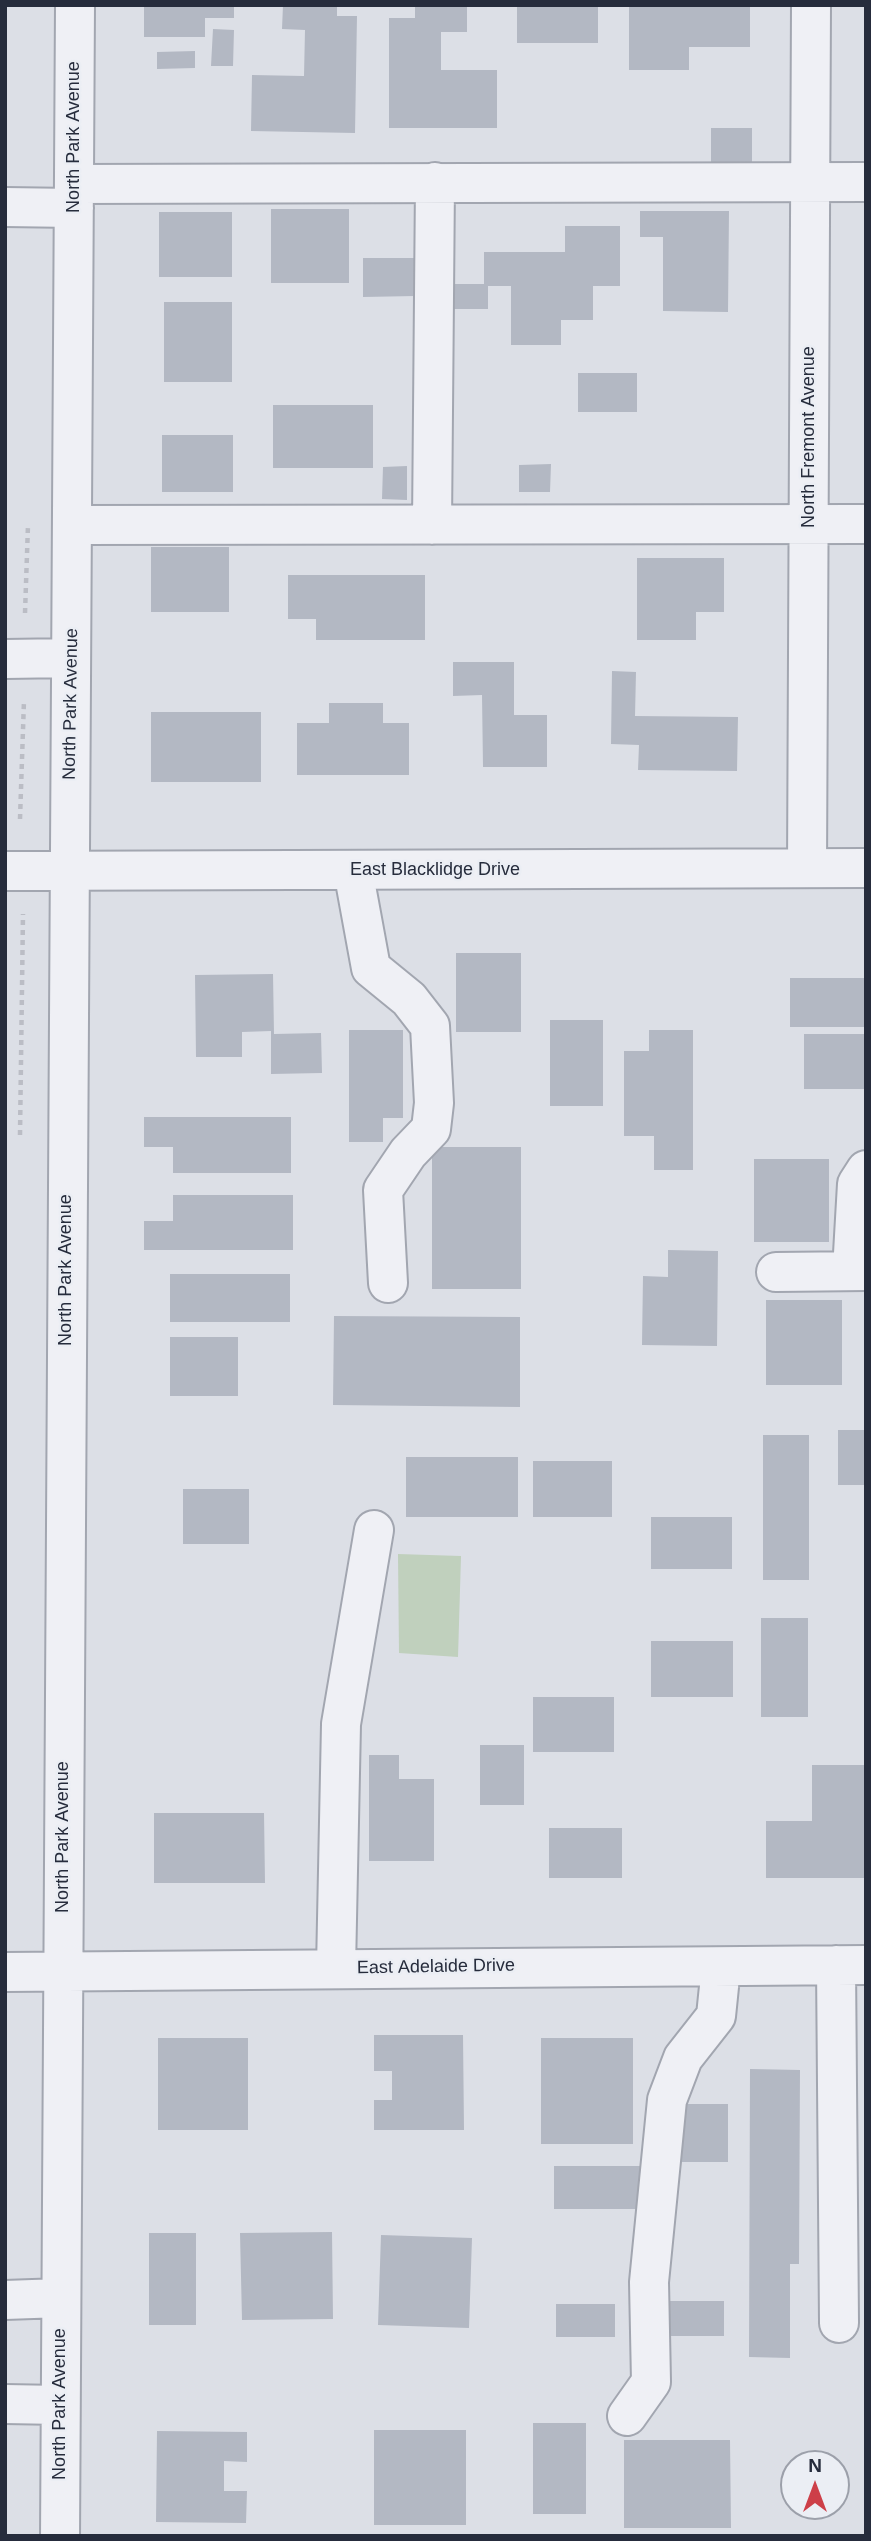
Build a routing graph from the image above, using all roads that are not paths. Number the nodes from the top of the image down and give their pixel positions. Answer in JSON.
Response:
{"nodes":[{"id":1,"x":75,"y":5,"type":"edge"},
{"id":2,"x":811,"y":5,"type":"edge"},
{"id":3,"x":435,"y":182,"type":"junction"},
{"id":4,"x":810,"y":182,"type":"junction"},
{"id":5,"x":866,"y":182,"type":"edge"},
{"id":6,"x":74,"y":196,"type":"junction"},
{"id":7,"x":5,"y":207,"type":"edge"},
{"id":8,"x":808,"y":524,"type":"junction"},
{"id":9,"x":866,"y":524,"type":"edge"},
{"id":10,"x":73,"y":525,"type":"junction"},
{"id":11,"x":432,"y":525,"type":"junction"},
{"id":12,"x":71,"y":658,"type":"junction"},
{"id":13,"x":5,"y":659,"type":"edge"},
{"id":14,"x":807,"y":868,"type":"junction"},
{"id":15,"x":866,"y":868,"type":"edge"},
{"id":16,"x":5,"y":870,"type":"edge"},
{"id":17,"x":353,"y":870,"type":"junction"},
{"id":18,"x":68,"y":871,"type":"junction"},
{"id":19,"x":866,"y":1170,"type":"edge"},
{"id":20,"x":859,"y":1271,"type":"edge"},
{"id":21,"x":776,"y":1272,"type":"dead end"},
{"id":22,"x":388,"y":1283,"type":"dead end"},
{"id":23,"x":374,"y":1530,"type":"dead end"},
{"id":24,"x":851,"y":1965,"type":"edge"},
{"id":25,"x":721,"y":1967,"type":"junction"},
{"id":26,"x":335,"y":1968,"type":"junction"},
{"id":27,"x":5,"y":1972,"type":"edge"},
{"id":28,"x":62,"y":1972,"type":"junction"},
{"id":29,"x":61,"y":2298,"type":"junction"},
{"id":30,"x":5,"y":2300,"type":"edge"},
{"id":31,"x":839,"y":2323,"type":"dead end"},
{"id":32,"x":5,"y":2404,"type":"edge"},
{"id":33,"x":60,"y":2405,"type":"junction"},
{"id":34,"x":627,"y":2416,"type":"dead end"},
{"id":35,"x":60,"y":2536,"type":"edge"}],
"edges":[{"from":1,"to":6,"type":"street","name":"North Park Avenue"},
{"from":2,"to":4,"type":"street","name":"North Fremont Avenue"},
{"from":3,"to":4,"type":"street"},
{"from":3,"to":6,"type":"street"},
{"from":3,"to":11,"type":"street"},
{"from":4,"to":5,"type":"street"},
{"from":4,"to":8,"type":"street","name":"North Fremont Avenue"},
{"from":6,"to":7,"type":"street"},
{"from":6,"to":10,"type":"street","name":"North Park Avenue"},
{"from":8,"to":9,"type":"street"},
{"from":8,"to":11,"type":"street"},
{"from":8,"to":14,"type":"street","name":"North Fremont Avenue"},
{"from":10,"to":11,"type":"street"},
{"from":10,"to":12,"type":"street","name":"North Park Avenue"},
{"from":12,"to":13,"type":"street"},
{"from":12,"to":18,"type":"street","name":"North Park Avenue"},
{"from":14,"to":15,"type":"street","name":"East Blacklidge Drive"},
{"from":14,"to":17,"type":"street","name":"East Blacklidge Drive"},
{"from":16,"to":18,"type":"street","name":"East Blacklidge Drive"},
{"from":17,"to":18,"type":"street","name":"East Blacklidge Drive"},
{"from":17,"to":22,"type":"street"},
{"from":18,"to":28,"type":"street","name":"North Park Avenue"},
{"from":19,"to":20,"type":"street"},
{"from":20,"to":21,"type":"street"},
{"from":23,"to":26,"type":"street"},
{"from":24,"to":25,"type":"street","name":"East Adelaide Drive"},
{"from":24,"to":31,"type":"street"},
{"from":25,"to":26,"type":"street","name":"East Adelaide Drive"},
{"from":25,"to":34,"type":"street"},
{"from":26,"to":28,"type":"street","name":"East Adelaide Drive"},
{"from":27,"to":28,"type":"street","name":"East Adelaide Drive"},
{"from":28,"to":29,"type":"street","name":"North Park Avenue"},
{"from":29,"to":30,"type":"street"},
{"from":29,"to":33,"type":"street","name":"North Park Avenue"},
{"from":32,"to":33,"type":"street"},
{"from":33,"to":35,"type":"street","name":"North Park Avenue"}]}
